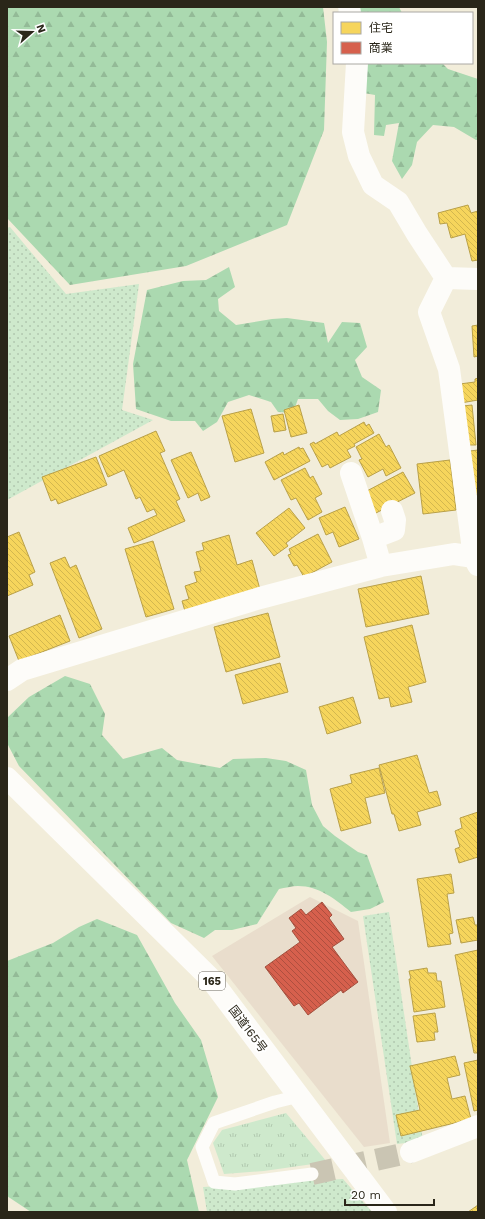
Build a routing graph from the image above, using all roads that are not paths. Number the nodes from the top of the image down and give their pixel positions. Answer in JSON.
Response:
{"nodes":[{"id":1,"x":357,"y":64,"type":"edge"},
{"id":2,"x":446,"y":278,"type":"junction"},
{"id":3,"x":478,"y":279,"type":"edge"},
{"id":4,"x":351,"y":473,"type":"dead end"},
{"id":5,"x":392,"y":511,"type":"dead end"},
{"id":6,"x":373,"y":538,"type":"junction"},
{"id":7,"x":476,"y":561,"type":"edge"},
{"id":8,"x":381,"y":566,"type":"junction"},
{"id":9,"x":7,"y":680,"type":"edge"},
{"id":10,"x":7,"y":778,"type":"edge"},
{"id":11,"x":299,"y":1096,"type":"junction"},
{"id":12,"x":478,"y":1126,"type":"edge"},
{"id":13,"x":411,"y":1152,"type":"tunnel mouth"},
{"id":14,"x":312,"y":1174,"type":"tunnel mouth"},
{"id":15,"x":386,"y":1212,"type":"edge"}],
"edges":[{"from":1,"to":2,"type":"main road"},
{"from":2,"to":3,"type":"main road"},
{"from":2,"to":7,"type":"main road"},
{"from":4,"to":6,"type":"main road"},
{"from":5,"to":6,"type":"main road"},
{"from":6,"to":8,"type":"main road"},
{"from":7,"to":8,"type":"main road"},
{"from":8,"to":9,"type":"main road"},
{"from":10,"to":11,"type":"main road","name":"国道165号","number":"165"},
{"from":11,"to":14,"type":"lane"},
{"from":11,"to":15,"type":"main road","name":"国道165号","number":"165"},
{"from":12,"to":13,"type":"main road"}]}
